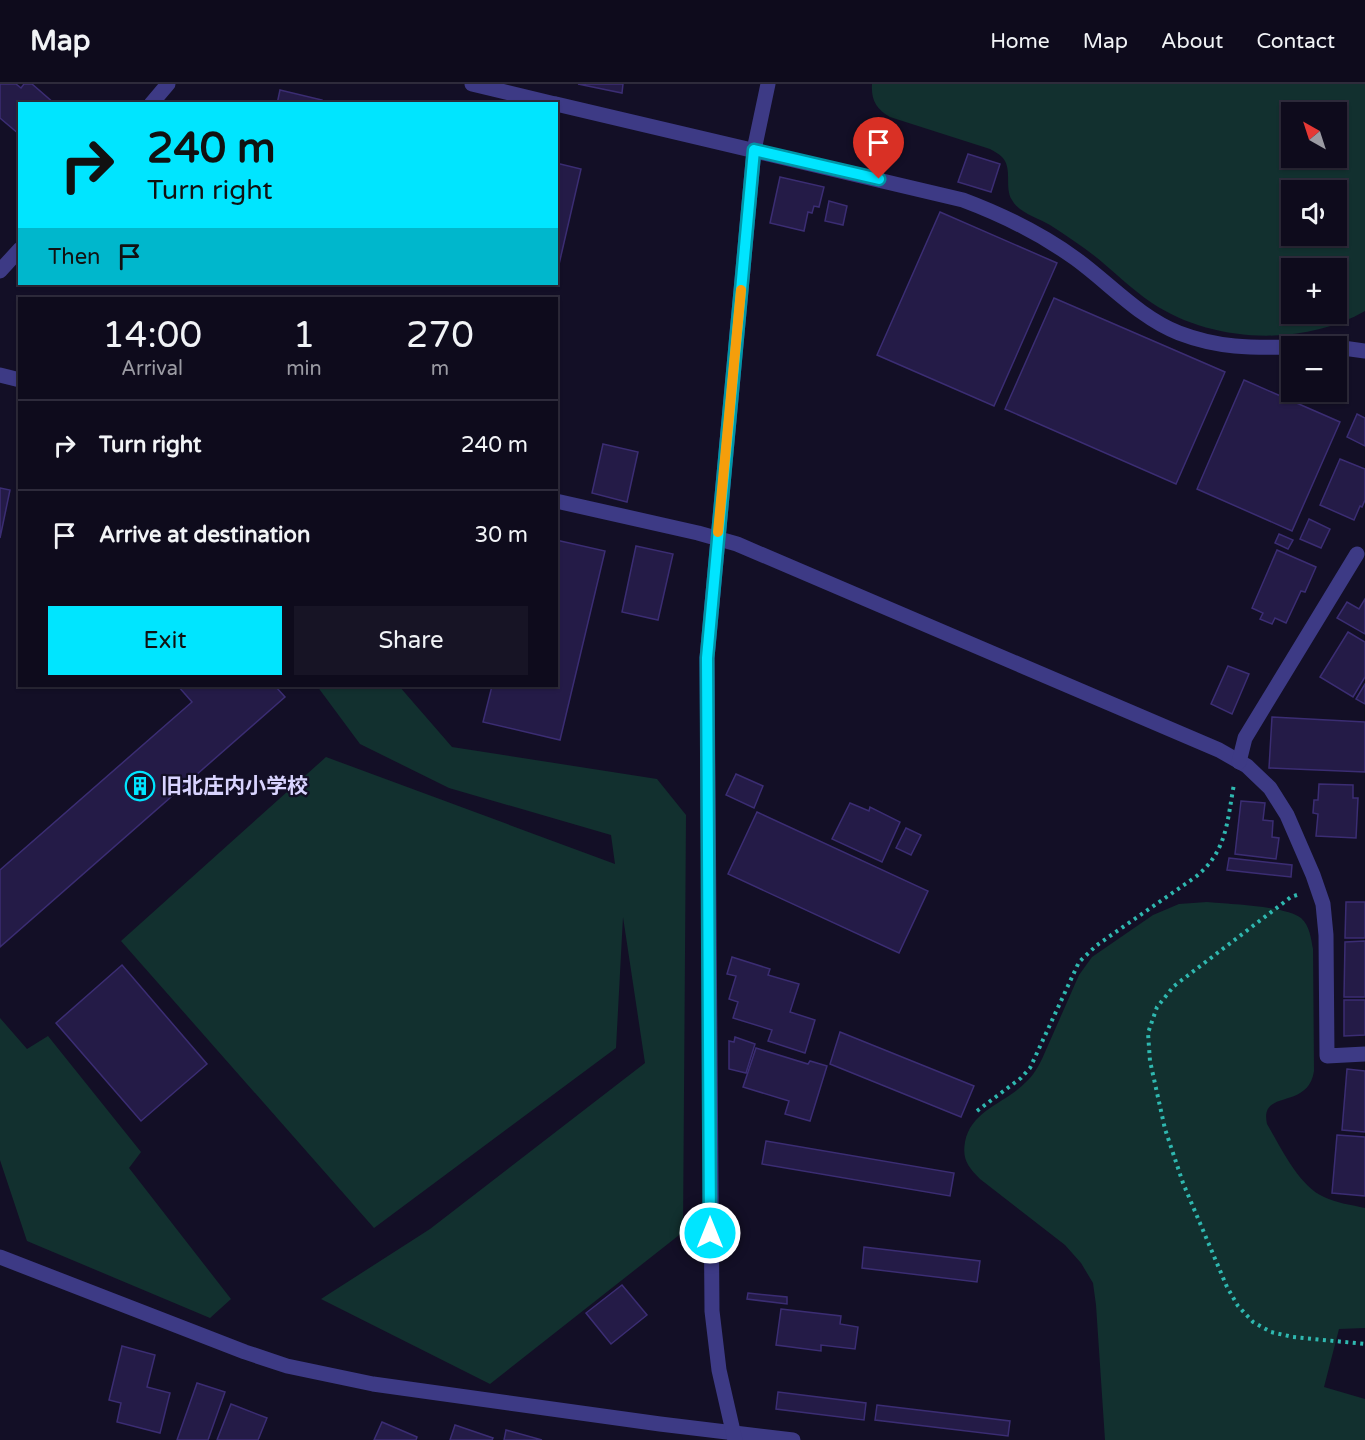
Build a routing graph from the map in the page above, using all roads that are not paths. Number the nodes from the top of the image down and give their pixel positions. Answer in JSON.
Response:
{"nodes":[{"id":1,"x":168,"y":84,"type":"edge"},
{"id":2,"x":472,"y":84,"type":"edge"},
{"id":3,"x":768,"y":84,"type":"edge"},
{"id":4,"x":153,"y":102,"type":"edge"},
{"id":5,"x":548,"y":102,"type":"edge"},
{"id":6,"x":558,"y":104,"type":"edge"},
{"id":7,"x":754,"y":150,"type":"junction"},
{"id":8,"x":18,"y":251,"type":"edge"},
{"id":9,"x":0,"y":271,"type":"edge"},
{"id":10,"x":1281,"y":347,"type":"edge"},
{"id":11,"x":1347,"y":349,"type":"edge"},
{"id":12,"x":1365,"y":351,"type":"edge"},
{"id":13,"x":0,"y":375,"type":"edge"},
{"id":14,"x":18,"y":380,"type":"edge"},
{"id":15,"x":558,"y":501,"type":"edge"},
{"id":16,"x":718,"y":539,"type":"junction"},
{"id":17,"x":1357,"y":554,"type":"dead end"},
{"id":18,"x":1239,"y":762,"type":"junction"},
{"id":19,"x":1365,"y":1054,"type":"edge"},
{"id":20,"x":0,"y":1257,"type":"edge"},
{"id":21,"x":734,"y":1436,"type":"edge"},
{"id":22,"x":794,"y":1440,"type":"edge"}],
"edges":[{"from":1,"to":4,"type":"street"},
{"from":2,"to":5,"type":"street"},
{"from":3,"to":7,"type":"street"},
{"from":6,"to":7,"type":"street"},
{"from":7,"to":10,"type":"street"},
{"from":7,"to":16,"type":"street"},
{"from":8,"to":9,"type":"street"},
{"from":11,"to":12,"type":"street"},
{"from":13,"to":14,"type":"street"},
{"from":15,"to":16,"type":"street"},
{"from":16,"to":18,"type":"street"},
{"from":16,"to":21,"type":"street"},
{"from":17,"to":18,"type":"street"},
{"from":18,"to":19,"type":"street"},
{"from":20,"to":21,"type":"street"},
{"from":21,"to":22,"type":"street"}]}
